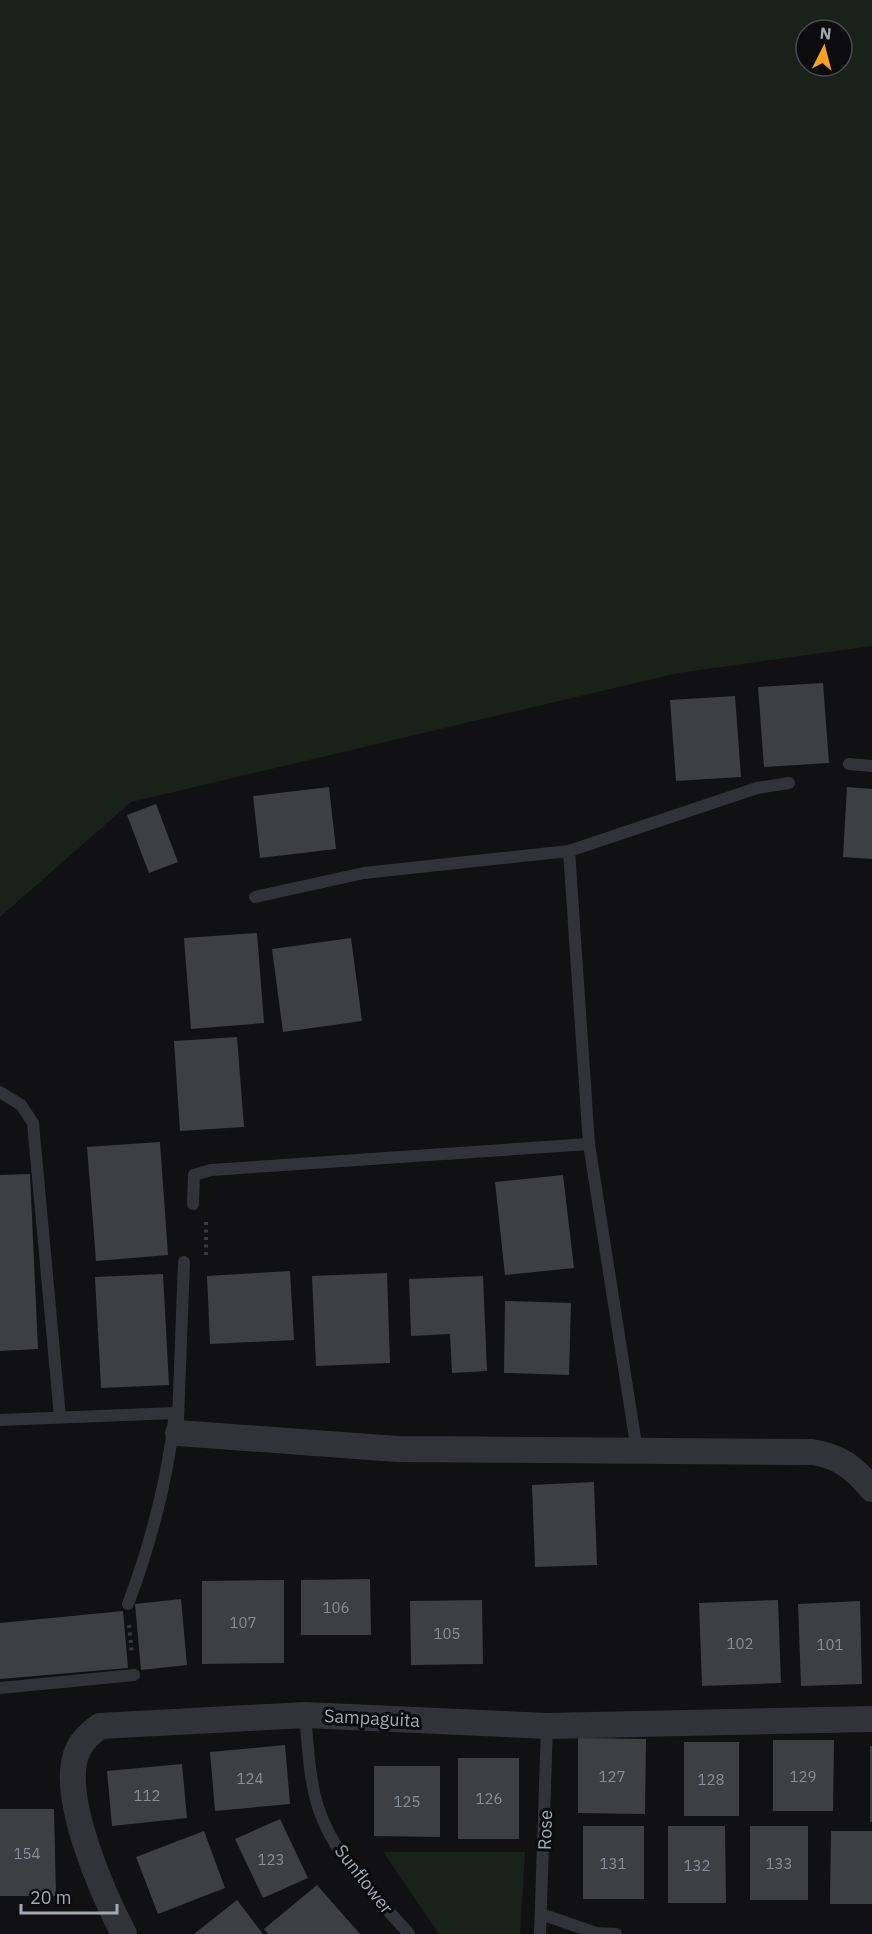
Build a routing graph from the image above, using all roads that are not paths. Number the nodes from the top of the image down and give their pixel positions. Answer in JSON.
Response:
{"nodes":[{"id":1,"x":849,"y":764,"type":"dead end"},
{"id":2,"x":872,"y":766,"type":"edge"},
{"id":3,"x":789,"y":783,"type":"dead end"},
{"id":4,"x":569,"y":851,"type":"junction"},
{"id":5,"x":255,"y":897,"type":"dead end"},
{"id":6,"x":0,"y":1092,"type":"edge"},
{"id":7,"x":589,"y":1144,"type":"junction"},
{"id":8,"x":193,"y":1204,"type":"dead end"},
{"id":9,"x":184,"y":1262,"type":"dead end"},
{"id":10,"x":60,"y":1417,"type":"junction"},
{"id":11,"x":0,"y":1420,"type":"edge"},
{"id":12,"x":176,"y":1423,"type":"junction"},
{"id":13,"x":637,"y":1451,"type":"junction"},
{"id":14,"x":872,"y":1489,"type":"edge"},
{"id":15,"x":128,"y":1604,"type":"road end"},
{"id":16,"x":134,"y":1675,"type":"road end"},
{"id":17,"x":0,"y":1689,"type":"edge"},
{"id":18,"x":305,"y":1715,"type":"junction"},
{"id":19,"x":872,"y":1719,"type":"edge"},
{"id":20,"x":547,"y":1726,"type":"junction"},
{"id":21,"x":541,"y":1914,"type":"junction"},
{"id":22,"x":124,"y":1934,"type":"edge"},
{"id":23,"x":409,"y":1934,"type":"edge"},
{"id":24,"x":540,"y":1934,"type":"edge"},
{"id":25,"x":616,"y":1934,"type":"edge"}],
"edges":[{"from":1,"to":2,"type":"lane"},
{"from":3,"to":4,"type":"lane"},
{"from":4,"to":5,"type":"lane"},
{"from":4,"to":7,"type":"lane"},
{"from":6,"to":10,"type":"lane"},
{"from":7,"to":8,"type":"lane"},
{"from":7,"to":13,"type":"lane"},
{"from":9,"to":12,"type":"lane"},
{"from":10,"to":11,"type":"lane"},
{"from":10,"to":12,"type":"lane"},
{"from":12,"to":13,"type":"street"},
{"from":12,"to":15,"type":"lane"},
{"from":13,"to":14,"type":"street"},
{"from":16,"to":17,"type":"lane"},
{"from":18,"to":20,"type":"street","name":"Sampaguita"},
{"from":18,"to":22,"type":"street","name":"Sampaguita"},
{"from":18,"to":23,"type":"lane","name":"Sunflower"},
{"from":19,"to":20,"type":"street","name":"Sampaguita"},
{"from":20,"to":21,"type":"lane","name":"Rose"},
{"from":21,"to":24,"type":"lane","name":"Rose"},
{"from":21,"to":25,"type":"lane"}]}
